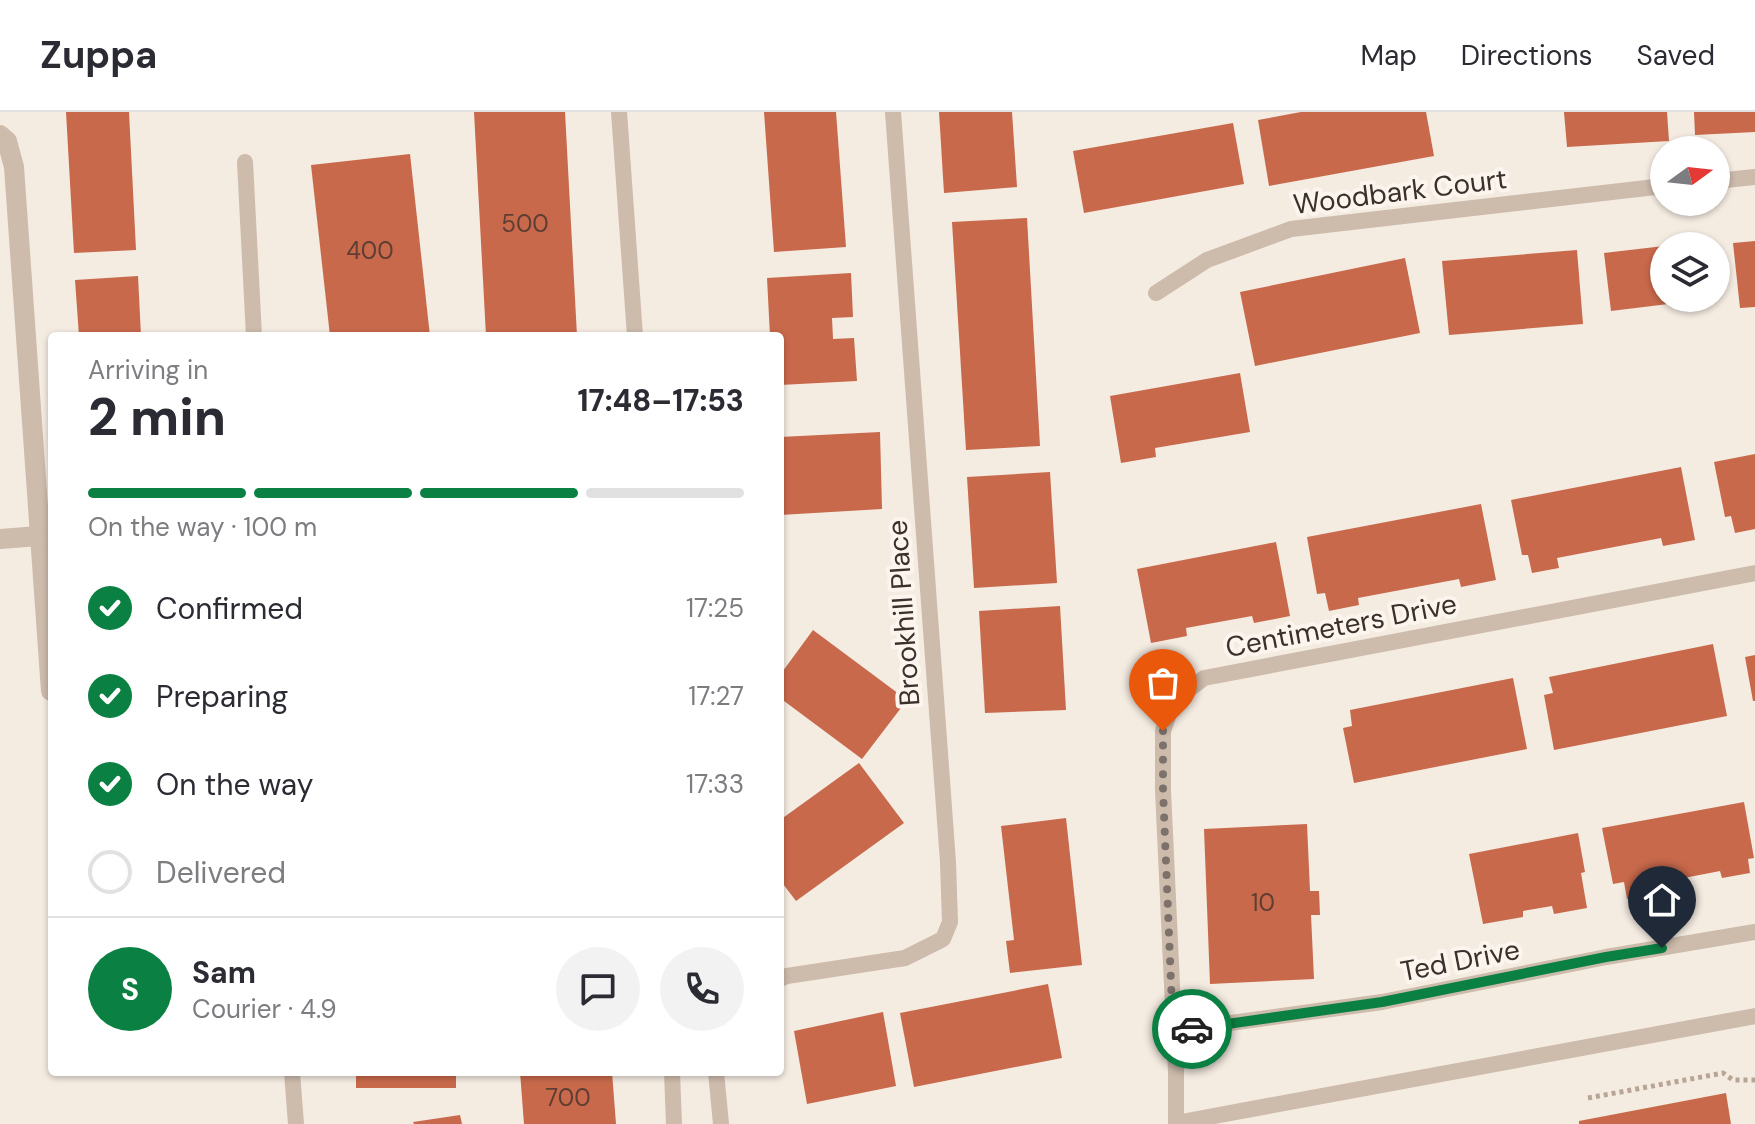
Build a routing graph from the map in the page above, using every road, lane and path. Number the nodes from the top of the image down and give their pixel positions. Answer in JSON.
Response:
{"nodes":[{"id":1,"x":619,"y":112,"type":"edge"},
{"id":2,"x":893,"y":112,"type":"edge"},
{"id":3,"x":0,"y":135,"type":"edge"},
{"id":4,"x":245,"y":162,"type":"dead end"},
{"id":5,"x":1755,"y":177,"type":"edge"},
{"id":6,"x":1730,"y":180,"type":"edge"},
{"id":7,"x":1650,"y":188,"type":"edge"},
{"id":8,"x":1156,"y":293,"type":"dead end"},
{"id":9,"x":254,"y":332,"type":"edge"},
{"id":10,"x":635,"y":332,"type":"edge"},
{"id":11,"x":39,"y":536,"type":"junction"},
{"id":12,"x":0,"y":539,"type":"edge"},
{"id":13,"x":1755,"y":573,"type":"edge"},
{"id":14,"x":48,"y":652,"type":"edge"},
{"id":15,"x":1755,"y":932,"type":"edge"},
{"id":16,"x":784,"y":977,"type":"edge"},
{"id":17,"x":1755,"y":1016,"type":"edge"},
{"id":18,"x":1173,"y":1031,"type":"junction"},
{"id":19,"x":292,"y":1076,"type":"edge"},
{"id":20,"x":672,"y":1076,"type":"edge"},
{"id":21,"x":716,"y":1076,"type":"edge"},
{"id":22,"x":1755,"y":1080,"type":"edge"},
{"id":23,"x":1588,"y":1098,"type":"dead end"},
{"id":24,"x":296,"y":1124,"type":"edge"},
{"id":25,"x":674,"y":1124,"type":"edge"},
{"id":26,"x":721,"y":1124,"type":"edge"},
{"id":27,"x":1176,"y":1124,"type":"edge"}],
"edges":[{"from":1,"to":10,"type":"lane"},
{"from":2,"to":16,"type":"lane","name":"Brookhill Place"},
{"from":3,"to":11,"type":"street"},
{"from":4,"to":9,"type":"lane"},
{"from":5,"to":6,"type":"lane"},
{"from":7,"to":8,"type":"lane","name":"Woodbark Court"},
{"from":11,"to":12,"type":"street"},
{"from":11,"to":14,"type":"street"},
{"from":13,"to":18,"type":"lane","name":"Centimeters Drive"},
{"from":15,"to":18,"type":"lane","name":"Ted Drive"},
{"from":17,"to":27,"type":"lane"},
{"from":18,"to":27,"type":"lane","name":"Centimeters Drive"},
{"from":19,"to":24,"type":"lane"},
{"from":20,"to":25,"type":"lane"},
{"from":21,"to":26,"type":"lane"},
{"from":22,"to":23,"type":"path"}]}
